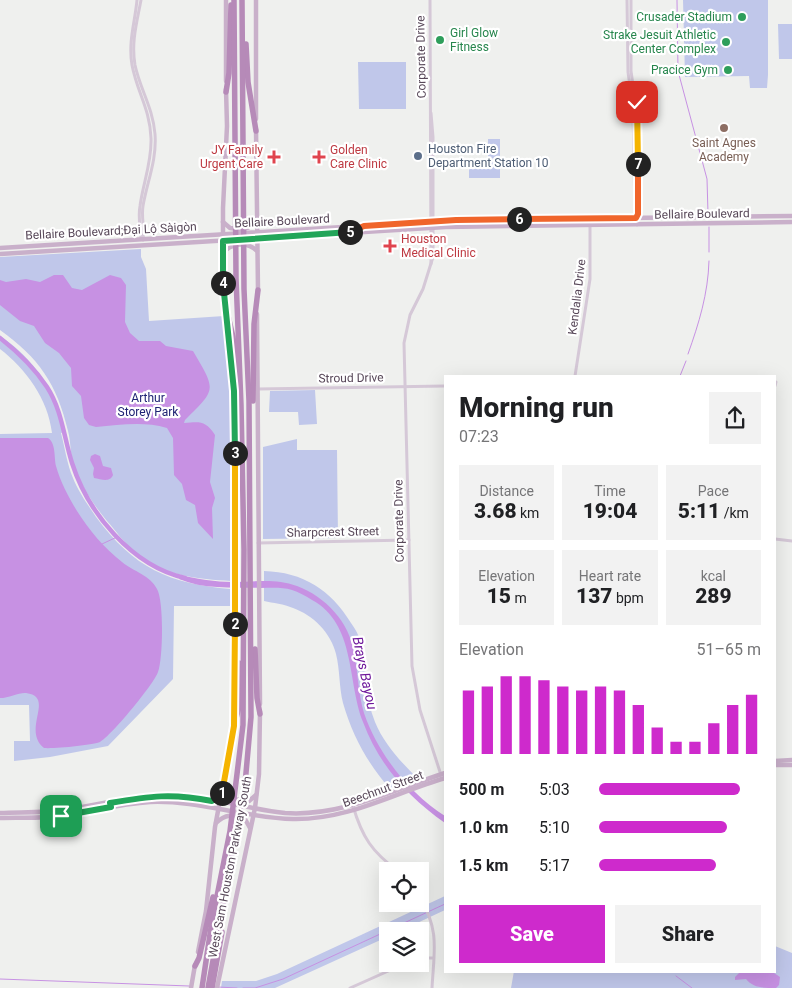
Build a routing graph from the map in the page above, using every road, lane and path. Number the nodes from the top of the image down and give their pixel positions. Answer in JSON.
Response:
{"nodes":[{"id":1,"x":226,"y":0,"type":"edge"},
{"id":2,"x":232,"y":0,"type":"edge"},
{"id":3,"x":242,"y":0,"type":"edge"},
{"id":4,"x":256,"y":0,"type":"edge"},
{"id":5,"x":430,"y":0,"type":"edge"},
{"id":6,"x":627,"y":0,"type":"edge"},
{"id":7,"x":631,"y":0,"type":"edge"},
{"id":8,"x":139,"y":2,"type":"edge"},
{"id":9,"x":629,"y":23,"type":"junction"},
{"id":10,"x":242,"y":29,"type":"junction"},
{"id":11,"x":226,"y":92,"type":"junction"},
{"id":12,"x":635,"y":103,"type":"junction"},
{"id":13,"x":256,"y":131,"type":"junction"},
{"id":14,"x":634,"y":177,"type":"junction"},
{"id":15,"x":638,"y":177,"type":"junction"},
{"id":16,"x":636,"y":195,"type":"junction"},
{"id":17,"x":770,"y":216,"type":"junction"},
{"id":18,"x":792,"y":216,"type":"edge"},
{"id":19,"x":590,"y":218,"type":"junction"},
{"id":20,"x":636,"y":218,"type":"junction"},
{"id":21,"x":538,"y":219,"type":"junction"},
{"id":22,"x":554,"y":219,"type":"junction"},
{"id":23,"x":473,"y":220,"type":"junction"},
{"id":24,"x":257,"y":221,"type":"junction"},
{"id":25,"x":223,"y":222,"type":"junction"},
{"id":26,"x":433,"y":222,"type":"junction"},
{"id":27,"x":792,"y":222,"type":"edge"},
{"id":28,"x":770,"y":223,"type":"junction"},
{"id":29,"x":636,"y":225,"type":"junction"},
{"id":30,"x":364,"y":226,"type":"junction"},
{"id":31,"x":473,"y":226,"type":"junction"},
{"id":32,"x":511,"y":226,"type":"junction"},
{"id":33,"x":539,"y":226,"type":"junction"},
{"id":34,"x":590,"y":226,"type":"junction"},
{"id":35,"x":350,"y":227,"type":"junction"},
{"id":36,"x":433,"y":228,"type":"junction"},
{"id":37,"x":309,"y":230,"type":"junction"},
{"id":38,"x":257,"y":232,"type":"junction"},
{"id":39,"x":268,"y":232,"type":"junction"},
{"id":40,"x":350,"y":233,"type":"junction"},
{"id":41,"x":223,"y":234,"type":"junction"},
{"id":42,"x":333,"y":234,"type":"junction"},
{"id":43,"x":214,"y":235,"type":"junction"},
{"id":44,"x":295,"y":237,"type":"junction"},
{"id":45,"x":265,"y":238,"type":"junction"},
{"id":46,"x":257,"y":239,"type":"junction"},
{"id":47,"x":142,"y":240,"type":"junction"},
{"id":48,"x":223,"y":241,"type":"junction"},
{"id":49,"x":212,"y":242,"type":"junction"},
{"id":50,"x":43,"y":245,"type":"junction"},
{"id":51,"x":143,"y":246,"type":"junction"},
{"id":52,"x":0,"y":248,"type":"edge"},
{"id":53,"x":257,"y":251,"type":"junction"},
{"id":54,"x":44,"y":252,"type":"junction"},
{"id":55,"x":222,"y":252,"type":"junction"},
{"id":56,"x":0,"y":254,"type":"edge"},
{"id":57,"x":258,"y":290,"type":"junction"},
{"id":58,"x":225,"y":302,"type":"junction"},
{"id":59,"x":575,"y":375,"type":"edge"},
{"id":60,"x":406,"y":386,"type":"junction"},
{"id":61,"x":444,"y":386,"type":"edge"},
{"id":62,"x":258,"y":388,"type":"junction"},
{"id":63,"x":241,"y":405,"type":"junction"},
{"id":64,"x":250,"y":435,"type":"junction"},
{"id":65,"x":776,"y":539,"type":"edge"},
{"id":66,"x":408,"y":540,"type":"junction"},
{"id":67,"x":792,"y":541,"type":"edge"},
{"id":68,"x":258,"y":543,"type":"junction"},
{"id":69,"x":247,"y":576,"type":"junction"},
{"id":70,"x":247,"y":594,"type":"junction"},
{"id":71,"x":243,"y":636,"type":"junction"},
{"id":72,"x":251,"y":638,"type":"junction"},
{"id":73,"x":260,"y":714,"type":"junction"},
{"id":74,"x":234,"y":726,"type":"junction"},
{"id":75,"x":776,"y":761,"type":"edge"},
{"id":76,"x":790,"y":763,"type":"edge"},
{"id":77,"x":776,"y":766,"type":"edge"},
{"id":78,"x":443,"y":776,"type":"edge"},
{"id":79,"x":222,"y":791,"type":"junction"},
{"id":80,"x":257,"y":795,"type":"junction"},
{"id":81,"x":149,"y":796,"type":"junction"},
{"id":82,"x":212,"y":801,"type":"junction"},
{"id":83,"x":150,"y":802,"type":"junction"},
{"id":84,"x":220,"y":802,"type":"junction"},
{"id":85,"x":111,"y":805,"type":"junction"},
{"id":86,"x":206,"y":806,"type":"junction"},
{"id":87,"x":219,"y":808,"type":"junction"},
{"id":88,"x":255,"y":808,"type":"junction"},
{"id":89,"x":354,"y":809,"type":"junction"},
{"id":90,"x":264,"y":810,"type":"junction"},
{"id":91,"x":318,"y":812,"type":"junction"},
{"id":92,"x":285,"y":813,"type":"junction"},
{"id":93,"x":2,"y":815,"type":"edge"},
{"id":94,"x":253,"y":815,"type":"junction"},
{"id":95,"x":264,"y":816,"type":"junction"},
{"id":96,"x":319,"y":818,"type":"junction"},
{"id":97,"x":285,"y":819,"type":"junction"},
{"id":98,"x":217,"y":821,"type":"junction"},
{"id":99,"x":250,"y":829,"type":"junction"},
{"id":100,"x":386,"y":862,"type":"edge"},
{"id":101,"x":219,"y":884,"type":"junction"},
{"id":102,"x":428,"y":912,"type":"edge"},
{"id":103,"x":429,"y":958,"type":"edge"},
{"id":104,"x":433,"y":958,"type":"junction"},
{"id":105,"x":195,"y":966,"type":"junction"},
{"id":106,"x":386,"y":972,"type":"edge"},
{"id":107,"x":211,"y":981,"type":"edge"},
{"id":108,"x":191,"y":988,"type":"edge"},
{"id":109,"x":202,"y":988,"type":"edge"},
{"id":110,"x":212,"y":988,"type":"edge"},
{"id":111,"x":217,"y":988,"type":"edge"},
{"id":112,"x":350,"y":988,"type":"edge"},
{"id":113,"x":432,"y":988,"type":"edge"}],
"edges":[{"from":1,"to":11,"type":"main road","name":"West Sam Houston Parkway South"},
{"from":2,"to":11,"type":"highway"},
{"from":2,"to":63,"type":"highway"},
{"from":3,"to":10,"type":"highway"},
{"from":4,"to":13,"type":"main road","name":"West Sam Houston Parkway South"},
{"from":5,"to":26,"type":"street","name":"Corporate Drive"},
{"from":6,"to":9,"type":"street"},
{"from":7,"to":9,"type":"street"},
{"from":8,"to":47,"type":"street"},
{"from":9,"to":12,"type":"street"},
{"from":10,"to":13,"type":"highway"},
{"from":10,"to":64,"type":"highway"},
{"from":11,"to":25,"type":"main road","name":"West Sam Houston Parkway South"},
{"from":12,"to":14,"type":"street"},
{"from":12,"to":15,"type":"street"},
{"from":13,"to":24,"type":"main road","name":"West Sam Houston Parkway South"},
{"from":14,"to":15,"type":"street"},
{"from":14,"to":16,"type":"street"},
{"from":15,"to":16,"type":"street"},
{"from":16,"to":20,"type":"street"},
{"from":17,"to":18,"type":"main road","name":"Bellaire Boulevard"},
{"from":17,"to":20,"type":"main road","name":"Bellaire Boulevard"},
{"from":17,"to":28,"type":"main road"},
{"from":19,"to":20,"type":"main road","name":"Bellaire Boulevard"},
{"from":19,"to":22,"type":"main road","name":"Bellaire Boulevard"},
{"from":19,"to":34,"type":"street","name":"Kendalia Drive"},
{"from":20,"to":29,"type":"street"},
{"from":21,"to":22,"type":"main road","name":"Bellaire Boulevard"},
{"from":21,"to":23,"type":"main road","name":"Bellaire Boulevard"},
{"from":21,"to":32,"type":"main road"},
{"from":22,"to":33,"type":"main road"},
{"from":23,"to":26,"type":"main road","name":"Bellaire Boulevard"},
{"from":23,"to":31,"type":"main road"},
{"from":24,"to":25,"type":"main road"},
{"from":24,"to":38,"type":"main road","name":"West Sam Houston Parkway South"},
{"from":24,"to":39,"type":"main road"},
{"from":25,"to":41,"type":"main road","name":"West Sam Houston Parkway South"},
{"from":25,"to":43,"type":"main road"},
{"from":26,"to":30,"type":"main road","name":"Bellaire Boulevard"},
{"from":26,"to":36,"type":"street","name":"Corporate Drive"},
{"from":27,"to":28,"type":"main road","name":"Bellaire Boulevard"},
{"from":28,"to":29,"type":"main road","name":"Bellaire Boulevard"},
{"from":29,"to":34,"type":"main road","name":"Bellaire Boulevard"},
{"from":30,"to":35,"type":"main road","name":"Bellaire Boulevard"},
{"from":30,"to":40,"type":"main road"},
{"from":31,"to":32,"type":"main road","name":"Bellaire Boulevard"},
{"from":31,"to":36,"type":"main road","name":"Bellaire Boulevard"},
{"from":32,"to":33,"type":"main road","name":"Bellaire Boulevard"},
{"from":33,"to":34,"type":"main road","name":"Bellaire Boulevard"},
{"from":34,"to":59,"type":"street","name":"Kendalia Drive"},
{"from":35,"to":37,"type":"main road","name":"Bellaire Boulevard"},
{"from":35,"to":42,"type":"main road"},
{"from":36,"to":40,"type":"main road","name":"Bellaire Boulevard"},
{"from":36,"to":60,"type":"street","name":"Corporate Drive"},
{"from":37,"to":39,"type":"main road","name":"Bellaire Boulevard"},
{"from":37,"to":44,"type":"main road"},
{"from":38,"to":39,"type":"main road","name":"Bellaire Boulevard"},
{"from":38,"to":41,"type":"main road","name":"Bellaire Boulevard"},
{"from":38,"to":46,"type":"main road","name":"West Sam Houston Parkway South"},
{"from":40,"to":42,"type":"main road","name":"Bellaire Boulevard"},
{"from":41,"to":43,"type":"main road","name":"Bellaire Boulevard;Đại Lộ Sàigòn"},
{"from":41,"to":48,"type":"main road","name":"West Sam Houston Parkway South"},
{"from":42,"to":44,"type":"main road","name":"Bellaire Boulevard"},
{"from":43,"to":47,"type":"main road","name":"Bellaire Boulevard;Đại Lộ Sàigòn"},
{"from":44,"to":45,"type":"main road","name":"Bellaire Boulevard"},
{"from":45,"to":46,"type":"main road","name":"Bellaire Boulevard"},
{"from":45,"to":53,"type":"main road"},
{"from":46,"to":48,"type":"main road","name":"Bellaire Boulevard"},
{"from":46,"to":53,"type":"main road","name":"West Sam Houston Parkway South"},
{"from":47,"to":50,"type":"main road","name":"Bellaire Boulevard;Đại Lộ Sàigòn"},
{"from":47,"to":51,"type":"street"},
{"from":48,"to":49,"type":"main road","name":"Bellaire Boulevard;Đại Lộ Sàigòn"},
{"from":48,"to":55,"type":"main road","name":"West Sam Houston Parkway South"},
{"from":49,"to":51,"type":"main road","name":"Bellaire Boulevard;Đại Lộ Sàigòn"},
{"from":49,"to":55,"type":"main road"},
{"from":50,"to":52,"type":"main road","name":"Bellaire Boulevard;Đại Lộ Sàigòn"},
{"from":50,"to":54,"type":"main road"},
{"from":51,"to":54,"type":"main road","name":"Bellaire Boulevard;Đại Lộ Sàigòn"},
{"from":53,"to":55,"type":"main road"},
{"from":53,"to":57,"type":"main road","name":"West Sam Houston Parkway South"},
{"from":54,"to":56,"type":"main road","name":"Bellaire Boulevard;Đại Lộ Sàigòn"},
{"from":55,"to":58,"type":"main road","name":"West Sam Houston Parkway South"},
{"from":57,"to":62,"type":"main road","name":"West Sam Houston Parkway South"},
{"from":57,"to":64,"type":"highway"},
{"from":58,"to":63,"type":"highway"},
{"from":58,"to":74,"type":"main road","name":"West Sam Houston Parkway South"},
{"from":60,"to":61,"type":"street","name":"Stroud Drive"},
{"from":60,"to":62,"type":"street","name":"Stroud Drive"},
{"from":60,"to":66,"type":"street","name":"Corporate Drive"},
{"from":62,"to":68,"type":"main road","name":"West Sam Houston Parkway South"},
{"from":63,"to":69,"type":"highway"},
{"from":64,"to":69,"type":"highway"},
{"from":65,"to":67,"type":"street"},
{"from":66,"to":68,"type":"street","name":"Sharpcrest Street"},
{"from":66,"to":78,"type":"street","name":"Corporate Drive"},
{"from":68,"to":73,"type":"main road","name":"West Sam Houston Parkway South"},
{"from":69,"to":70,"type":"highway"},
{"from":70,"to":71,"type":"highway"},
{"from":70,"to":72,"type":"highway"},
{"from":71,"to":74,"type":"highway"},
{"from":71,"to":101,"type":"highway"},
{"from":72,"to":73,"type":"highway"},
{"from":72,"to":107,"type":"highway"},
{"from":73,"to":80,"type":"main road","name":"West Sam Houston Parkway South"},
{"from":74,"to":79,"type":"main road","name":"West Sam Houston Parkway South"},
{"from":75,"to":76,"type":"main road"},
{"from":76,"to":77,"type":"main road"},
{"from":78,"to":89,"type":"main road","name":"Beechnut Street"},
{"from":79,"to":80,"type":"main road"},
{"from":79,"to":82,"type":"main road"},
{"from":79,"to":84,"type":"main road","name":"West Sam Houston Parkway South"},
{"from":80,"to":88,"type":"main road","name":"West Sam Houston Parkway South"},
{"from":80,"to":90,"type":"main road"},
{"from":81,"to":82,"type":"main road","name":"Beechnut Street"},
{"from":81,"to":83,"type":"main road"},
{"from":81,"to":85,"type":"main road","name":"Beechnut Street"},
{"from":82,"to":84,"type":"main road","name":"Beechnut Street"},
{"from":83,"to":85,"type":"main road","name":"Beechnut Street"},
{"from":83,"to":86,"type":"main road","name":"Beechnut Street"},
{"from":84,"to":87,"type":"main road","name":"West Sam Houston Parkway South"},
{"from":84,"to":88,"type":"main road","name":"Beechnut Street"},
{"from":85,"to":93,"type":"main road","name":"Beechnut Street"},
{"from":86,"to":87,"type":"main road","name":"Beechnut Street"},
{"from":86,"to":98,"type":"main road"},
{"from":87,"to":94,"type":"main road","name":"Beechnut Street"},
{"from":87,"to":98,"type":"main road","name":"West Sam Houston Parkway South"},
{"from":88,"to":90,"type":"main road","name":"Beechnut Street"},
{"from":88,"to":94,"type":"main road","name":"West Sam Houston Parkway South"},
{"from":89,"to":91,"type":"main road","name":"Beechnut Street"},
{"from":89,"to":96,"type":"main road","name":"Beechnut Street"},
{"from":89,"to":100,"type":"street"},
{"from":90,"to":92,"type":"main road","name":"Beechnut Street"},
{"from":91,"to":92,"type":"main road","name":"Beechnut Street"},
{"from":91,"to":96,"type":"main road"},
{"from":92,"to":97,"type":"main road"},
{"from":94,"to":95,"type":"main road","name":"Beechnut Street"},
{"from":94,"to":99,"type":"main road","name":"West Sam Houston Parkway South"},
{"from":95,"to":97,"type":"main road","name":"Beechnut Street"},
{"from":95,"to":99,"type":"main road"},
{"from":96,"to":97,"type":"main road","name":"Beechnut Street"},
{"from":98,"to":99,"type":"main road"},
{"from":98,"to":105,"type":"main road","name":"West Sam Houston Parkway South"},
{"from":99,"to":107,"type":"main road","name":"West Sam Houston Parkway South"},
{"from":101,"to":105,"type":"highway"},
{"from":101,"to":107,"type":"highway"},
{"from":102,"to":104,"type":"street"},
{"from":103,"to":104,"type":"street"},
{"from":104,"to":113,"type":"street"},
{"from":105,"to":108,"type":"main road","name":"West Sam Houston Parkway South"},
{"from":106,"to":112,"type":"street"},
{"from":107,"to":109,"type":"highway"},
{"from":107,"to":110,"type":"highway"},
{"from":107,"to":111,"type":"main road","name":"West Sam Houston Parkway South"}]}
